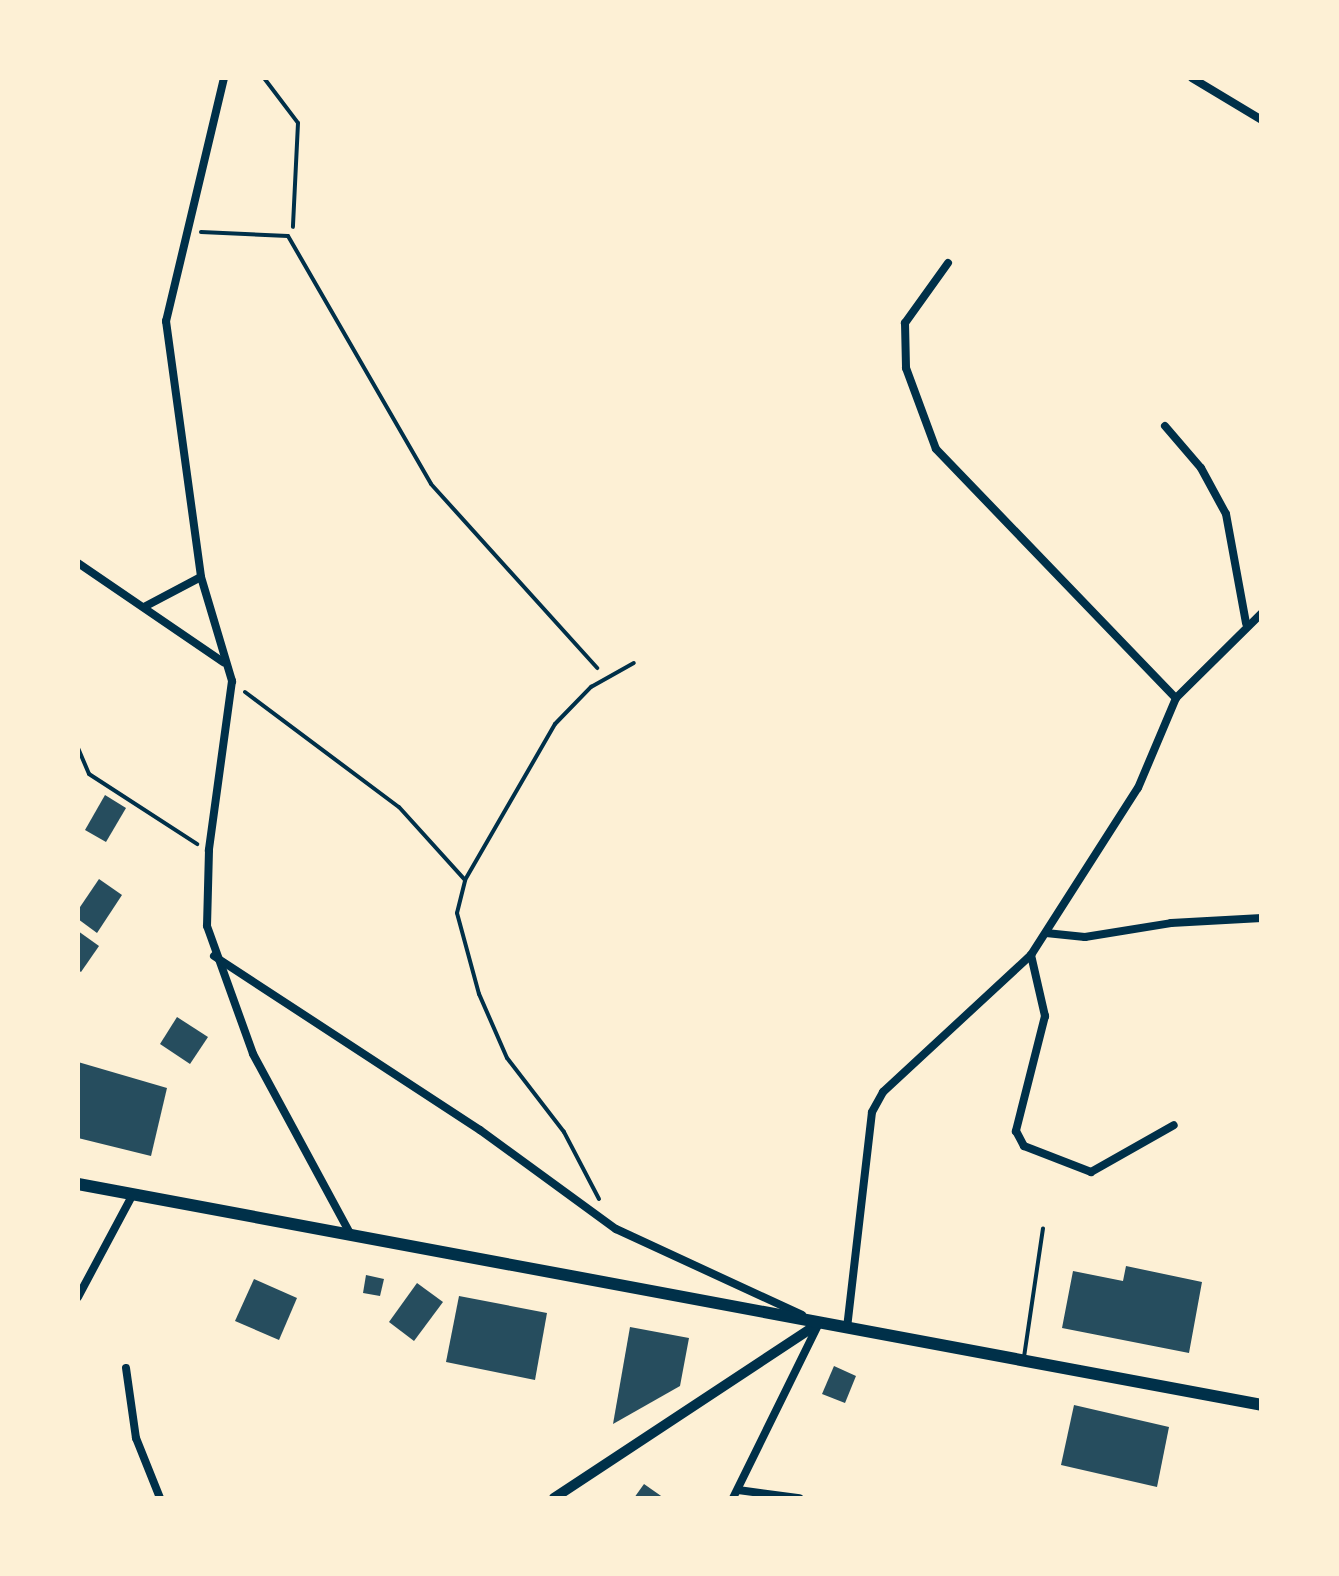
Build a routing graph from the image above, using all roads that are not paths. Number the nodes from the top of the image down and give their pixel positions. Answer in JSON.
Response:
{"nodes":[{"id":1,"x":224,"y":78,"type":"edge"},
{"id":2,"x":1192,"y":78,"type":"edge"},
{"id":3,"x":1262,"y":120,"type":"edge"},
{"id":4,"x":948,"y":263,"type":"dead end"},
{"id":5,"x":1165,"y":426,"type":"dead end"},
{"id":6,"x":78,"y":563,"type":"edge"},
{"id":7,"x":202,"y":577,"type":"junction"},
{"id":8,"x":144,"y":607,"type":"junction"},
{"id":9,"x":1262,"y":613,"type":"edge"},
{"id":10,"x":1246,"y":622,"type":"junction"},
{"id":11,"x":223,"y":662,"type":"junction"},
{"id":12,"x":1176,"y":698,"type":"junction"},
{"id":13,"x":1262,"y":918,"type":"edge"},
{"id":14,"x":1046,"y":932,"type":"junction"},
{"id":15,"x":214,"y":955,"type":"junction"},
{"id":16,"x":1031,"y":955,"type":"junction"},
{"id":17,"x":1174,"y":1124,"type":"dead end"},
{"id":18,"x":78,"y":1184,"type":"edge"},
{"id":19,"x":133,"y":1194,"type":"junction"},
{"id":20,"x":1043,"y":1228,"type":"dead end"},
{"id":21,"x":351,"y":1235,"type":"junction"},
{"id":22,"x":78,"y":1297,"type":"edge"},
{"id":23,"x":819,"y":1323,"type":"junction"},
{"id":24,"x":847,"y":1328,"type":"junction"},
{"id":25,"x":1023,"y":1361,"type":"junction"},
{"id":26,"x":126,"y":1368,"type":"dead end"},
{"id":27,"x":1262,"y":1405,"type":"edge"},
{"id":28,"x":735,"y":1494,"type":"edge"},
{"id":29,"x":160,"y":1498,"type":"edge"},
{"id":30,"x":554,"y":1498,"type":"edge"},
{"id":31,"x":799,"y":1498,"type":"edge"}],
"edges":[{"from":1,"to":7,"type":"street"},
{"from":2,"to":3,"type":"street"},
{"from":4,"to":12,"type":"street"},
{"from":5,"to":10,"type":"street"},
{"from":6,"to":8,"type":"street"},
{"from":7,"to":8,"type":"street"},
{"from":7,"to":11,"type":"street"},
{"from":8,"to":11,"type":"street"},
{"from":9,"to":10,"type":"street"},
{"from":10,"to":12,"type":"street"},
{"from":11,"to":15,"type":"street"},
{"from":12,"to":14,"type":"street"},
{"from":13,"to":14,"type":"street"},
{"from":14,"to":16,"type":"street"},
{"from":15,"to":21,"type":"street"},
{"from":15,"to":23,"type":"street"},
{"from":16,"to":17,"type":"street"},
{"from":16,"to":24,"type":"street"},
{"from":18,"to":19,"type":"main road"},
{"from":19,"to":21,"type":"main road"},
{"from":19,"to":22,"type":"street"},
{"from":20,"to":25,"type":"lane"},
{"from":21,"to":23,"type":"main road"},
{"from":23,"to":24,"type":"main road"},
{"from":23,"to":28,"type":"street"},
{"from":23,"to":30,"type":"street"},
{"from":24,"to":25,"type":"main road"},
{"from":25,"to":27,"type":"main road"},
{"from":26,"to":29,"type":"street"},
{"from":28,"to":31,"type":"street"}]}
